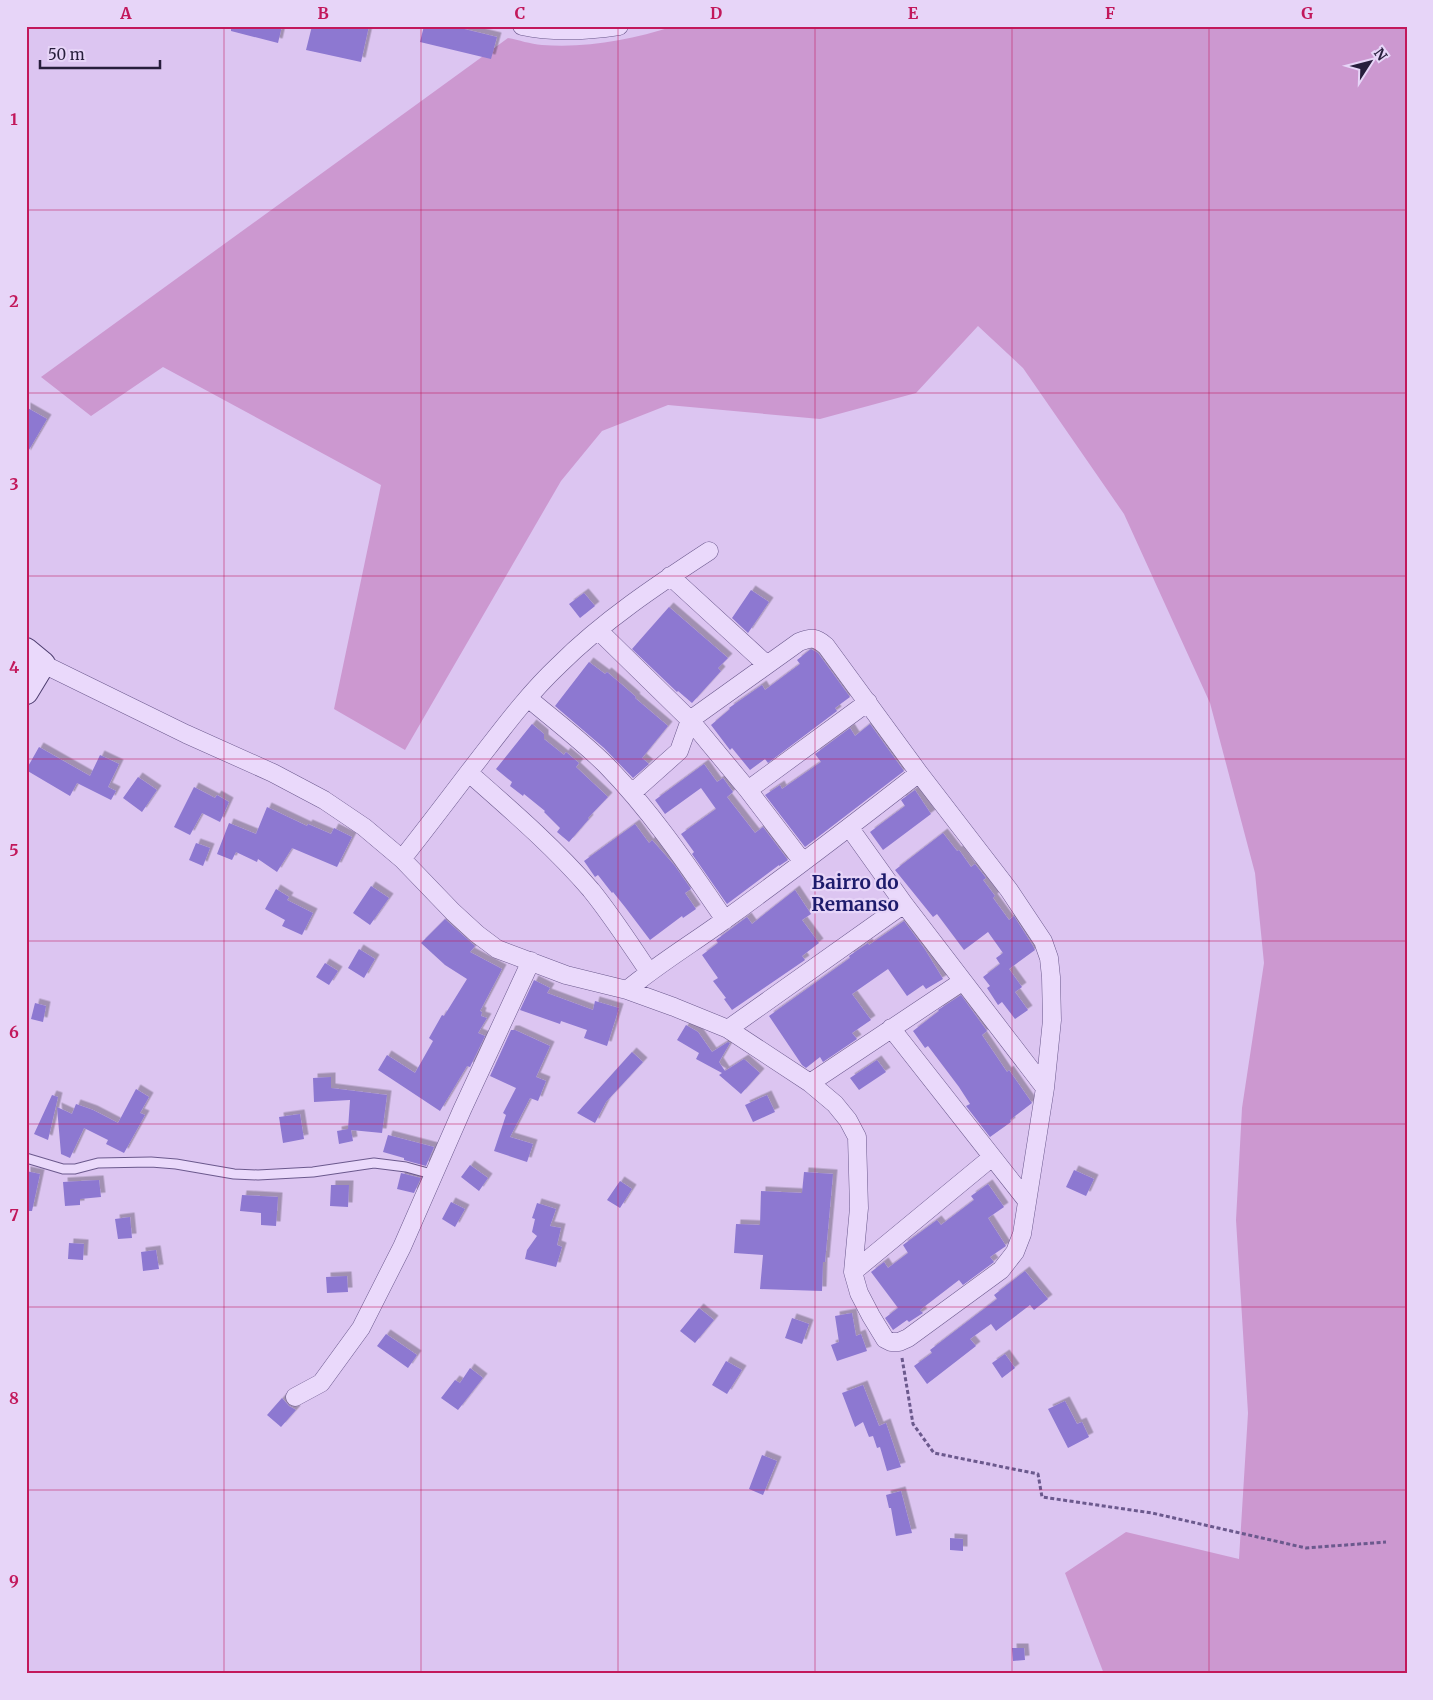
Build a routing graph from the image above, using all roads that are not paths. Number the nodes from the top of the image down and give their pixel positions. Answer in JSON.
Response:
{"nodes":[{"id":1,"x":522,"y":26,"type":"edge"},
{"id":2,"x":619,"y":26,"type":"edge"},
{"id":3,"x":709,"y":550,"type":"dead end"},
{"id":4,"x":670,"y":576,"type":"junction"},
{"id":5,"x":598,"y":630,"type":"junction"},
{"id":6,"x":35,"y":657,"type":"edge"},
{"id":7,"x":767,"y":665,"type":"junction"},
{"id":8,"x":26,"y":692,"type":"edge"},
{"id":9,"x":528,"y":698,"type":"junction"},
{"id":10,"x":868,"y":702,"type":"junction"},
{"id":11,"x":690,"y":720,"type":"junction"},
{"id":12,"x":469,"y":772,"type":"junction"},
{"id":13,"x":919,"y":773,"type":"junction"},
{"id":14,"x":748,"y":790,"type":"junction"},
{"id":15,"x":632,"y":793,"type":"junction"},
{"id":16,"x":849,"y":828,"type":"junction"},
{"id":17,"x":402,"y":859,"type":"junction"},
{"id":18,"x":803,"y":862,"type":"junction"},
{"id":19,"x":904,"y":904,"type":"junction"},
{"id":20,"x":725,"y":920,"type":"junction"},
{"id":21,"x":531,"y":961,"type":"junction"},
{"id":22,"x":648,"y":972,"type":"junction"},
{"id":23,"x":964,"y":981,"type":"junction"},
{"id":24,"x":627,"y":990,"type":"junction"},
{"id":25,"x":891,"y":1028,"type":"junction"},
{"id":26,"x":728,"y":1029,"type":"junction"},
{"id":27,"x":810,"y":1083,"type":"junction"},
{"id":28,"x":1045,"y":1088,"type":"junction"},
{"id":29,"x":26,"y":1158,"type":"edge"},
{"id":30,"x":991,"y":1158,"type":"junction"},
{"id":31,"x":435,"y":1175,"type":"junction"},
{"id":32,"x":1027,"y":1202,"type":"junction"},
{"id":33,"x":853,"y":1272,"type":"junction"},
{"id":34,"x":295,"y":1397,"type":"dead end"}],
"edges":[{"from":1,"to":2,"type":"street"},
{"from":3,"to":4,"type":"street"},
{"from":4,"to":5,"type":"street"},
{"from":4,"to":7,"type":"street"},
{"from":5,"to":9,"type":"street"},
{"from":5,"to":11,"type":"street"},
{"from":6,"to":8,"type":"street"},
{"from":6,"to":17,"type":"street"},
{"from":7,"to":10,"type":"street"},
{"from":7,"to":11,"type":"street"},
{"from":9,"to":12,"type":"street"},
{"from":9,"to":15,"type":"street"},
{"from":10,"to":13,"type":"street"},
{"from":10,"to":14,"type":"street"},
{"from":11,"to":14,"type":"street"},
{"from":11,"to":15,"type":"street"},
{"from":12,"to":17,"type":"street"},
{"from":12,"to":22,"type":"street"},
{"from":13,"to":16,"type":"street"},
{"from":13,"to":28,"type":"street"},
{"from":14,"to":18,"type":"street"},
{"from":15,"to":20,"type":"street"},
{"from":16,"to":18,"type":"street"},
{"from":16,"to":19,"type":"street"},
{"from":17,"to":21,"type":"street"},
{"from":18,"to":20,"type":"street"},
{"from":19,"to":23,"type":"street"},
{"from":19,"to":26,"type":"street"},
{"from":20,"to":22,"type":"street"},
{"from":21,"to":24,"type":"street"},
{"from":21,"to":31,"type":"street"},
{"from":22,"to":24,"type":"street"},
{"from":23,"to":25,"type":"street"},
{"from":23,"to":28,"type":"street"},
{"from":24,"to":26,"type":"street"},
{"from":25,"to":27,"type":"street"},
{"from":25,"to":30,"type":"street"},
{"from":26,"to":27,"type":"street"},
{"from":27,"to":33,"type":"street"},
{"from":28,"to":32,"type":"street"},
{"from":29,"to":31,"type":"lane"},
{"from":30,"to":32,"type":"street"},
{"from":30,"to":33,"type":"street"},
{"from":31,"to":34,"type":"street"},
{"from":32,"to":33,"type":"street"}]}
